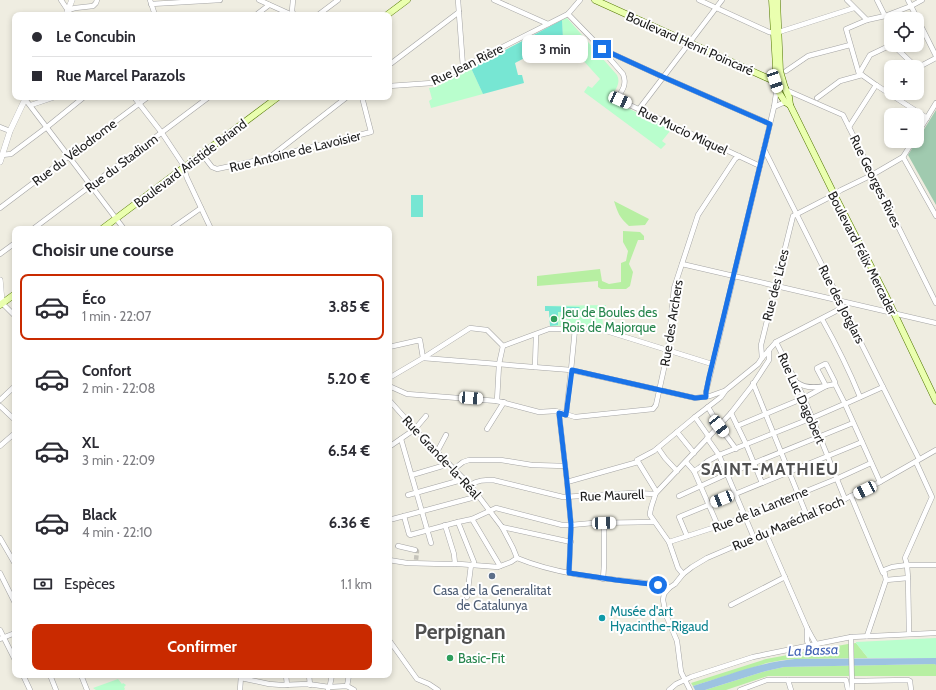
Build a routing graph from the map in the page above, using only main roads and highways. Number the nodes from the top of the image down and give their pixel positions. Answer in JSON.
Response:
{"nodes":[{"id":1,"x":407,"y":0,"type":"edge"},
{"id":2,"x":596,"y":0,"type":"edge"},
{"id":3,"x":772,"y":0,"type":"edge"},
{"id":4,"x":777,"y":0,"type":"edge"},
{"id":5,"x":391,"y":12,"type":"edge"},
{"id":6,"x":776,"y":32,"type":"junction"},
{"id":7,"x":775,"y":81,"type":"junction"},
{"id":8,"x":785,"y":89,"type":"junction"},
{"id":9,"x":274,"y":100,"type":"edge"},
{"id":10,"x":788,"y":103,"type":"junction"},
{"id":11,"x":106,"y":226,"type":"edge"},
{"id":12,"x":12,"y":296,"type":"edge"},
{"id":13,"x":1,"y":304,"type":"edge"},
{"id":14,"x":936,"y":401,"type":"edge"}],
"edges":[{"from":1,"to":5,"type":"main road"},
{"from":2,"to":7,"type":"main road","name":"Boulevard Henri Poincaré"},
{"from":3,"to":6,"type":"main road"},
{"from":4,"to":6,"type":"main road"},
{"from":6,"to":7,"type":"main road"},
{"from":6,"to":8,"type":"main road"},
{"from":7,"to":8,"type":"main road","name":"Boulevard Henri Poincaré"},
{"from":7,"to":10,"type":"main road"},
{"from":8,"to":10,"type":"main road"},
{"from":9,"to":11,"type":"main road","name":"Boulevard Aristide Briand"},
{"from":10,"to":14,"type":"main road","name":"Boulevard Félix Mercader"},
{"from":12,"to":13,"type":"main road"}]}
